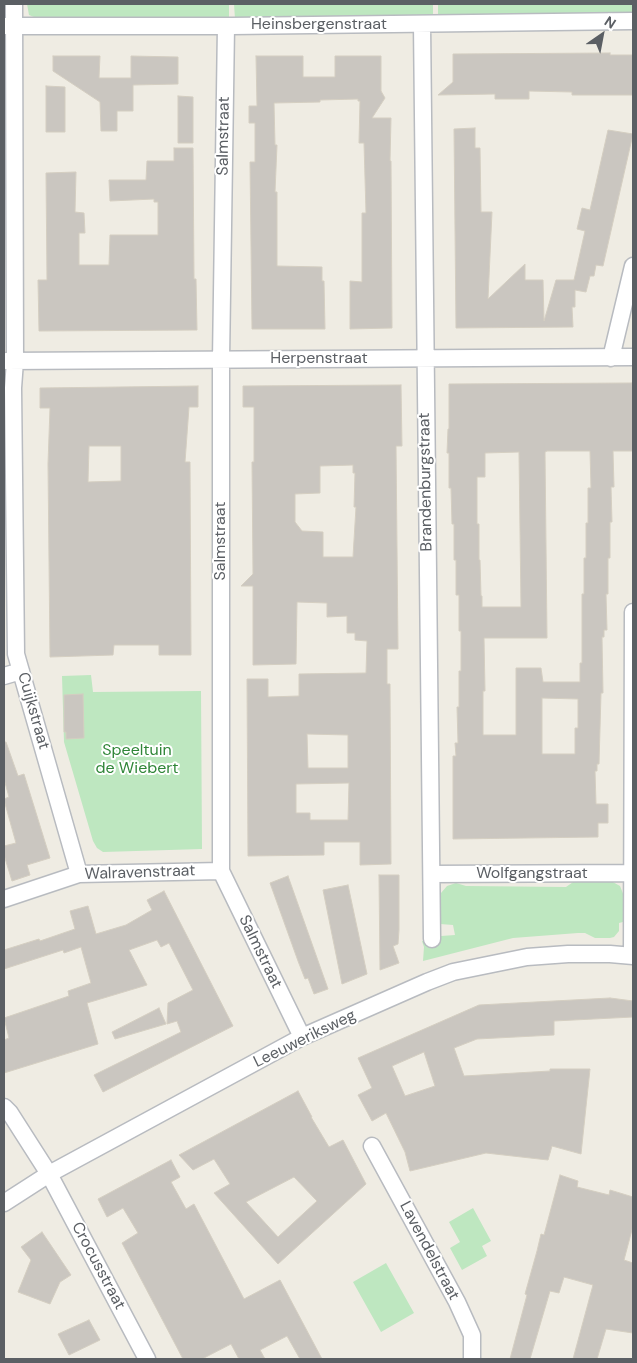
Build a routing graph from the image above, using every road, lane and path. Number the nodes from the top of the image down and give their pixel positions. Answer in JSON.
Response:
{"nodes":[{"id":1,"x":14,"y":4,"type":"edge"},
{"id":2,"x":633,"y":21,"type":"edge"},
{"id":3,"x":422,"y":24,"type":"junction"},
{"id":4,"x":9,"y":26,"type":"edge"},
{"id":5,"x":226,"y":26,"type":"junction"},
{"id":6,"x":633,"y":266,"type":"edge"},
{"id":7,"x":633,"y":357,"type":"edge"},
{"id":8,"x":611,"y":358,"type":"junction"},
{"id":9,"x":425,"y":359,"type":"junction"},
{"id":10,"x":221,"y":360,"type":"junction"},
{"id":11,"x":9,"y":361,"type":"edge"},
{"id":12,"x":633,"y":619,"type":"edge"},
{"id":13,"x":21,"y":671,"type":"junction"},
{"id":14,"x":4,"y":676,"type":"edge"},
{"id":15,"x":221,"y":871,"type":"junction"},
{"id":16,"x":632,"y":873,"type":"edge"},
{"id":17,"x":79,"y":874,"type":"junction"},
{"id":18,"x":432,"y":874,"type":"junction"},
{"id":19,"x":4,"y":899,"type":"edge"},
{"id":20,"x":432,"y":939,"type":"dead end"},
{"id":21,"x":633,"y":956,"type":"edge"},
{"id":22,"x":302,"y":1037,"type":"junction"},
{"id":23,"x":4,"y":1107,"type":"edge"},
{"id":24,"x":372,"y":1146,"type":"dead end"},
{"id":25,"x":49,"y":1174,"type":"junction"},
{"id":26,"x":4,"y":1203,"type":"edge"},
{"id":27,"x":147,"y":1359,"type":"edge"},
{"id":28,"x":472,"y":1359,"type":"edge"}],
"edges":[{"from":1,"to":4,"type":"street","name":"Cuijkstraat"},
{"from":2,"to":3,"type":"street","name":"Heinsbergenstraat"},
{"from":3,"to":5,"type":"street","name":"Heinsbergenstraat"},
{"from":3,"to":9,"type":"street","name":"Brandenburgstraat"},
{"from":4,"to":5,"type":"street","name":"Heinsbergenstraat"},
{"from":4,"to":11,"type":"street","name":"Cuijkstraat"},
{"from":5,"to":10,"type":"street","name":"Salmstraat"},
{"from":6,"to":8,"type":"street"},
{"from":7,"to":8,"type":"street","name":"Herpenstraat"},
{"from":8,"to":9,"type":"street","name":"Herpenstraat"},
{"from":9,"to":10,"type":"street","name":"Herpenstraat"},
{"from":9,"to":18,"type":"street","name":"Brandenburgstraat"},
{"from":10,"to":11,"type":"street","name":"Herpenstraat"},
{"from":10,"to":15,"type":"street","name":"Salmstraat"},
{"from":11,"to":13,"type":"street","name":"Cuijkstraat"},
{"from":12,"to":16,"type":"street"},
{"from":13,"to":14,"type":"street"},
{"from":13,"to":17,"type":"street","name":"Cuijkstraat"},
{"from":15,"to":17,"type":"street","name":"Walravenstraat"},
{"from":15,"to":22,"type":"street","name":"Salmstraat"},
{"from":16,"to":18,"type":"street","name":"Wolfgangstraat"},
{"from":16,"to":21,"type":"street"},
{"from":17,"to":19,"type":"street","name":"Walravenstraat"},
{"from":18,"to":20,"type":"street","name":"Brandenburgstraat"},
{"from":21,"to":22,"type":"street","name":"Leeuweriksweg"},
{"from":22,"to":25,"type":"street","name":"Leeuweriksweg"},
{"from":23,"to":25,"type":"street","name":"Crocusstraat"},
{"from":24,"to":28,"type":"street","name":"Lavendelstraat"},
{"from":25,"to":26,"type":"street","name":"Leeuweriksweg"},
{"from":25,"to":27,"type":"street","name":"Crocusstraat"}]}
